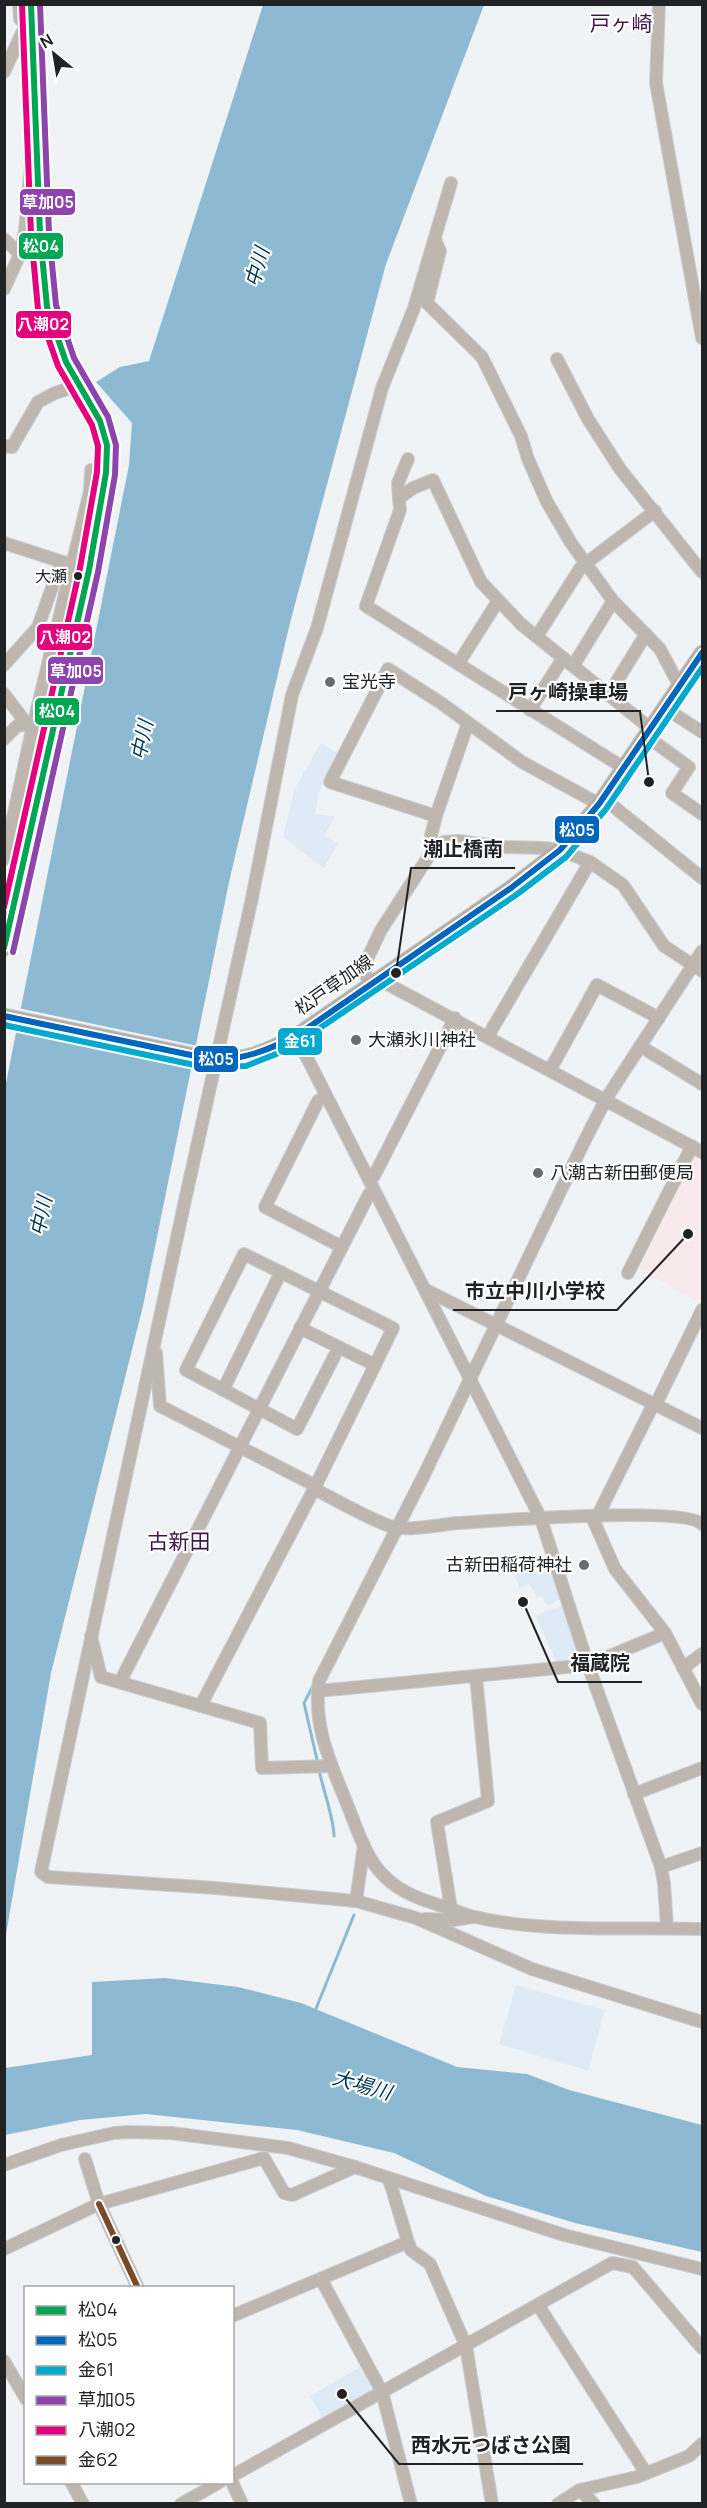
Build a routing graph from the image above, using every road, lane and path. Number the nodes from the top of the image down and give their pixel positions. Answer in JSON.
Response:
{"nodes":[{"id":1,"x":19,"y":4,"type":"edge"},
{"id":2,"x":31,"y":4,"type":"edge"},
{"id":3,"x":659,"y":4,"type":"edge"},
{"id":4,"x":31,"y":29,"type":"junction"},
{"id":5,"x":4,"y":72,"type":"edge"},
{"id":6,"x":37,"y":156,"type":"junction"},
{"id":7,"x":451,"y":183,"type":"dead end"},
{"id":8,"x":4,"y":239,"type":"edge"},
{"id":9,"x":435,"y":239,"type":"junction"},
{"id":10,"x":20,"y":254,"type":"junction"},
{"id":11,"x":4,"y":289,"type":"edge"},
{"id":12,"x":702,"y":338,"type":"edge"},
{"id":13,"x":557,"y":359,"type":"dead end"},
{"id":14,"x":79,"y":385,"type":"junction"},
{"id":15,"x":4,"y":446,"type":"edge"},
{"id":16,"x":408,"y":459,"type":"dead end"},
{"id":17,"x":91,"y":470,"type":"dead end"},
{"id":18,"x":399,"y":498,"type":"junction"},
{"id":19,"x":655,"y":511,"type":"junction"},
{"id":20,"x":4,"y":543,"type":"edge"},
{"id":21,"x":66,"y":563,"type":"junction"},
{"id":22,"x":585,"y":565,"type":"junction"},
{"id":23,"x":702,"y":572,"type":"edge"},
{"id":24,"x":498,"y":601,"type":"junction"},
{"id":25,"x":613,"y":601,"type":"junction"},
{"id":26,"x":646,"y":634,"type":"junction"},
{"id":27,"x":537,"y":636,"type":"junction"},
{"id":28,"x":702,"y":653,"type":"edge"},
{"id":29,"x":568,"y":662,"type":"junction"},
{"id":30,"x":458,"y":664,"type":"junction"},
{"id":31,"x":4,"y":665,"type":"edge"},
{"id":32,"x":679,"y":685,"type":"junction"},
{"id":33,"x":4,"y":694,"type":"edge"},
{"id":34,"x":609,"y":694,"type":"junction"},
{"id":35,"x":665,"y":708,"type":"junction"},
{"id":36,"x":530,"y":710,"type":"junction"},
{"id":37,"x":468,"y":723,"type":"junction"},
{"id":38,"x":21,"y":726,"type":"edge"},
{"id":39,"x":648,"y":732,"type":"junction"},
{"id":40,"x":702,"y":732,"type":"edge"},
{"id":41,"x":4,"y":739,"type":"edge"},
{"id":42,"x":624,"y":768,"type":"junction"},
{"id":43,"x":601,"y":801,"type":"junction"},
{"id":44,"x":702,"y":814,"type":"edge"},
{"id":45,"x":436,"y":816,"type":"junction"},
{"id":46,"x":31,"y":840,"type":"junction"},
{"id":47,"x":434,"y":848,"type":"junction"},
{"id":48,"x":560,"y":850,"type":"junction"},
{"id":49,"x":4,"y":859,"type":"edge"},
{"id":50,"x":590,"y":862,"type":"junction"},
{"id":51,"x":702,"y":878,"type":"edge"},
{"id":52,"x":4,"y":950,"type":"edge"},
{"id":53,"x":702,"y":951,"type":"edge"},
{"id":54,"x":698,"y":968,"type":"edge"},
{"id":55,"x":375,"y":981,"type":"junction"},
{"id":56,"x":4,"y":1016,"type":"edge"},
{"id":57,"x":455,"y":1018,"type":"junction"},
{"id":58,"x":659,"y":1018,"type":"junction"},
{"id":59,"x":296,"y":1036,"type":"junction"},
{"id":60,"x":488,"y":1036,"type":"junction"},
{"id":61,"x":640,"y":1046,"type":"junction"},
{"id":62,"x":214,"y":1060,"type":"junction"},
{"id":63,"x":550,"y":1070,"type":"junction"},
{"id":64,"x":702,"y":1084,"type":"edge"},
{"id":65,"x":326,"y":1096,"type":"junction"},
{"id":66,"x":606,"y":1100,"type":"junction"},
{"id":67,"x":697,"y":1149,"type":"edge"},
{"id":68,"x":372,"y":1185,"type":"junction"},
{"id":69,"x":342,"y":1247,"type":"junction"},
{"id":70,"x":281,"y":1272,"type":"junction"},
{"id":71,"x":628,"y":1273,"type":"dead end"},
{"id":72,"x":426,"y":1290,"type":"junction"},
{"id":73,"x":319,"y":1291,"type":"junction"},
{"id":74,"x":702,"y":1310,"type":"edge"},
{"id":75,"x":496,"y":1325,"type":"junction"},
{"id":76,"x":300,"y":1328,"type":"junction"},
{"id":77,"x":155,"y":1346,"type":"junction"},
{"id":78,"x":339,"y":1347,"type":"junction"},
{"id":79,"x":375,"y":1365,"type":"junction"},
{"id":80,"x":470,"y":1378,"type":"junction"},
{"id":81,"x":223,"y":1390,"type":"junction"},
{"id":82,"x":655,"y":1404,"type":"junction"},
{"id":83,"x":260,"y":1409,"type":"junction"},
{"id":84,"x":702,"y":1428,"type":"edge"},
{"id":85,"x":240,"y":1447,"type":"junction"},
{"id":86,"x":314,"y":1487,"type":"junction"},
{"id":87,"x":594,"y":1517,"type":"junction"},
{"id":88,"x":541,"y":1519,"type":"junction"},
{"id":89,"x":702,"y":1524,"type":"edge"},
{"id":90,"x":397,"y":1528,"type":"junction"},
{"id":91,"x":665,"y":1633,"type":"junction"},
{"id":92,"x":91,"y":1634,"type":"junction"},
{"id":93,"x":702,"y":1654,"type":"edge"},
{"id":94,"x":588,"y":1665,"type":"junction"},
{"id":95,"x":683,"y":1668,"type":"junction"},
{"id":96,"x":476,"y":1676,"type":"junction"},
{"id":97,"x":120,"y":1682,"type":"junction"},
{"id":98,"x":318,"y":1691,"type":"junction"},
{"id":99,"x":702,"y":1704,"type":"edge"},
{"id":100,"x":201,"y":1705,"type":"junction"},
{"id":101,"x":332,"y":1766,"type":"junction"},
{"id":102,"x":702,"y":1768,"type":"edge"},
{"id":103,"x":634,"y":1794,"type":"junction"},
{"id":104,"x":364,"y":1845,"type":"junction"},
{"id":105,"x":702,"y":1853,"type":"edge"},
{"id":106,"x":661,"y":1867,"type":"junction"},
{"id":107,"x":356,"y":1901,"type":"junction"},
{"id":108,"x":451,"y":1909,"type":"junction"},
{"id":109,"x":474,"y":1917,"type":"junction"},
{"id":110,"x":416,"y":1918,"type":"junction"},
{"id":111,"x":668,"y":1928,"type":"junction"},
{"id":112,"x":702,"y":1929,"type":"edge"},
{"id":113,"x":702,"y":2022,"type":"edge"},
{"id":114,"x":85,"y":2159,"type":"dead end"},
{"id":115,"x":4,"y":2165,"type":"edge"},
{"id":116,"x":355,"y":2167,"type":"junction"},
{"id":117,"x":389,"y":2179,"type":"junction"},
{"id":118,"x":99,"y":2204,"type":"junction"},
{"id":119,"x":408,"y":2242,"type":"junction"},
{"id":120,"x":4,"y":2250,"type":"edge"},
{"id":121,"x":702,"y":2269,"type":"edge"},
{"id":122,"x":321,"y":2279,"type":"junction"},
{"id":123,"x":137,"y":2286,"type":"edge"},
{"id":124,"x":538,"y":2305,"type":"junction"},
{"id":125,"x":234,"y":2315,"type":"edge"},
{"id":126,"x":466,"y":2346,"type":"junction"},
{"id":127,"x":702,"y":2348,"type":"edge"},
{"id":128,"x":4,"y":2361,"type":"edge"},
{"id":129,"x":382,"y":2392,"type":"junction"},
{"id":130,"x":24,"y":2396,"type":"edge"},
{"id":131,"x":702,"y":2444,"type":"edge"},
{"id":132,"x":646,"y":2473,"type":"junction"},
{"id":133,"x":234,"y":2475,"type":"edge"},
{"id":134,"x":72,"y":2484,"type":"edge"},
{"id":135,"x":216,"y":2484,"type":"edge"},
{"id":136,"x":233,"y":2484,"type":"edge"},
{"id":137,"x":580,"y":2490,"type":"junction"},
{"id":138,"x":83,"y":2504,"type":"edge"},
{"id":139,"x":181,"y":2504,"type":"edge"},
{"id":140,"x":242,"y":2504,"type":"edge"},
{"id":141,"x":411,"y":2504,"type":"edge"},
{"id":142,"x":492,"y":2504,"type":"edge"},
{"id":143,"x":558,"y":2504,"type":"edge"},
{"id":144,"x":594,"y":2504,"type":"edge"}],
"edges":[{"from":1,"to":4,"type":"street"},
{"from":2,"to":4,"type":"street"},
{"from":3,"to":12,"type":"street"},
{"from":4,"to":5,"type":"street"},
{"from":4,"to":6,"type":"street"},
{"from":6,"to":10,"type":"street"},
{"from":6,"to":14,"type":"street"},
{"from":7,"to":9,"type":"street"},
{"from":8,"to":10,"type":"street"},
{"from":9,"to":22,"type":"street"},
{"from":9,"to":62,"type":"street"},
{"from":10,"to":11,"type":"street"},
{"from":13,"to":19,"type":"street"},
{"from":14,"to":15,"type":"street"},
{"from":14,"to":46,"type":"street"},
{"from":16,"to":18,"type":"street"},
{"from":17,"to":21,"type":"street"},
{"from":18,"to":24,"type":"street"},
{"from":18,"to":30,"type":"street"},
{"from":19,"to":22,"type":"street"},
{"from":19,"to":23,"type":"street"},
{"from":20,"to":21,"type":"street"},
{"from":21,"to":31,"type":"street"},
{"from":21,"to":38,"type":"street"},
{"from":22,"to":25,"type":"street"},
{"from":22,"to":27,"type":"street"},
{"from":24,"to":27,"type":"street"},
{"from":24,"to":30,"type":"street"},
{"from":25,"to":26,"type":"street"},
{"from":25,"to":29,"type":"street"},
{"from":26,"to":32,"type":"street"},
{"from":26,"to":34,"type":"street"},
{"from":27,"to":29,"type":"street"},
{"from":28,"to":32,"type":"main road","name":"松戸草加線"},
{"from":29,"to":34,"type":"street"},
{"from":29,"to":36,"type":"street"},
{"from":30,"to":36,"type":"street"},
{"from":32,"to":35,"type":"main road","name":"松戸草加線"},
{"from":33,"to":38,"type":"street"},
{"from":34,"to":39,"type":"street"},
{"from":35,"to":39,"type":"main road","name":"松戸草加線"},
{"from":35,"to":40,"type":"street"},
{"from":36,"to":42,"type":"street"},
{"from":37,"to":43,"type":"street"},
{"from":37,"to":45,"type":"street"},
{"from":37,"to":45,"type":"street"},
{"from":38,"to":41,"type":"street"},
{"from":38,"to":46,"type":"street"},
{"from":38,"to":49,"type":"street"},
{"from":39,"to":42,"type":"main road","name":"松戸草加線"},
{"from":39,"to":44,"type":"street"},
{"from":42,"to":43,"type":"main road","name":"松戸草加線"},
{"from":43,"to":48,"type":"main road","name":"松戸草加線"},
{"from":43,"to":51,"type":"street"},
{"from":45,"to":47,"type":"street"},
{"from":46,"to":52,"type":"street"},
{"from":47,"to":48,"type":"street"},
{"from":47,"to":55,"type":"street"},
{"from":48,"to":50,"type":"street"},
{"from":48,"to":55,"type":"main road","name":"松戸草加線"},
{"from":50,"to":54,"type":"street"},
{"from":50,"to":60,"type":"street"},
{"from":53,"to":54,"type":"street"},
{"from":54,"to":58,"type":"street"},
{"from":55,"to":57,"type":"street"},
{"from":55,"to":59,"type":"main road","name":"松戸草加線"},
{"from":56,"to":62,"type":"main road","name":"松戸草加線"},
{"from":57,"to":60,"type":"street"},
{"from":57,"to":68,"type":"street"},
{"from":58,"to":61,"type":"street"},
{"from":58,"to":63,"type":"street"},
{"from":59,"to":62,"type":"main road","name":"松戸草加線"},
{"from":59,"to":65,"type":"street"},
{"from":60,"to":63,"type":"street"},
{"from":61,"to":64,"type":"street"},
{"from":61,"to":66,"type":"street"},
{"from":62,"to":77,"type":"street"},
{"from":63,"to":66,"type":"street"},
{"from":65,"to":68,"type":"street"},
{"from":65,"to":69,"type":"street"},
{"from":66,"to":67,"type":"street"},
{"from":66,"to":75,"type":"street"},
{"from":67,"to":71,"type":"street"},
{"from":68,"to":69,"type":"street"},
{"from":68,"to":72,"type":"street"},
{"from":69,"to":73,"type":"street"},
{"from":70,"to":73,"type":"street"},
{"from":70,"to":81,"type":"street"},
{"from":70,"to":81,"type":"street"},
{"from":72,"to":75,"type":"street"},
{"from":72,"to":80,"type":"street"},
{"from":73,"to":76,"type":"street"},
{"from":73,"to":79,"type":"street"},
{"from":74,"to":82,"type":"street"},
{"from":75,"to":80,"type":"street"},
{"from":75,"to":82,"type":"street"},
{"from":76,"to":78,"type":"street"},
{"from":76,"to":83,"type":"street"},
{"from":77,"to":85,"type":"street"},
{"from":77,"to":92,"type":"street"},
{"from":78,"to":79,"type":"street"},
{"from":78,"to":83,"type":"street"},
{"from":79,"to":86,"type":"street"},
{"from":80,"to":88,"type":"street"},
{"from":80,"to":90,"type":"street"},
{"from":81,"to":83,"type":"street"},
{"from":82,"to":84,"type":"street"},
{"from":82,"to":87,"type":"street"},
{"from":83,"to":85,"type":"street"},
{"from":85,"to":86,"type":"street"},
{"from":85,"to":97,"type":"street"},
{"from":86,"to":90,"type":"street"},
{"from":86,"to":100,"type":"street"},
{"from":87,"to":88,"type":"street"},
{"from":87,"to":89,"type":"street"},
{"from":87,"to":91,"type":"street"},
{"from":88,"to":90,"type":"street"},
{"from":88,"to":94,"type":"street"},
{"from":90,"to":98,"type":"street"},
{"from":91,"to":94,"type":"street"},
{"from":91,"to":95,"type":"street"},
{"from":92,"to":97,"type":"street"},
{"from":92,"to":107,"type":"street"},
{"from":93,"to":95,"type":"street"},
{"from":94,"to":96,"type":"street"},
{"from":94,"to":103,"type":"street"},
{"from":95,"to":99,"type":"street"},
{"from":96,"to":98,"type":"street"},
{"from":96,"to":108,"type":"street"},
{"from":97,"to":100,"type":"street"},
{"from":98,"to":101,"type":"street"},
{"from":100,"to":101,"type":"street"},
{"from":101,"to":104,"type":"street"},
{"from":102,"to":103,"type":"street"},
{"from":103,"to":106,"type":"street"},
{"from":104,"to":107,"type":"street"},
{"from":104,"to":108,"type":"street"},
{"from":105,"to":106,"type":"street"},
{"from":106,"to":111,"type":"street"},
{"from":107,"to":110,"type":"street"},
{"from":108,"to":109,"type":"street"},
{"from":109,"to":110,"type":"street"},
{"from":109,"to":111,"type":"street"},
{"from":110,"to":113,"type":"street"},
{"from":111,"to":112,"type":"street"},
{"from":114,"to":118,"type":"street"},
{"from":115,"to":116,"type":"street"},
{"from":116,"to":117,"type":"street"},
{"from":116,"to":118,"type":"street"},
{"from":117,"to":119,"type":"street"},
{"from":117,"to":121,"type":"street"},
{"from":118,"to":120,"type":"street"},
{"from":118,"to":123,"type":"street"},
{"from":119,"to":122,"type":"street"},
{"from":119,"to":126,"type":"street"},
{"from":122,"to":125,"type":"street"},
{"from":122,"to":129,"type":"street"},
{"from":124,"to":126,"type":"street"},
{"from":124,"to":127,"type":"street"},
{"from":124,"to":132,"type":"street"},
{"from":126,"to":129,"type":"street"},
{"from":126,"to":142,"type":"street"},
{"from":128,"to":130,"type":"street"},
{"from":129,"to":133,"type":"street"},
{"from":129,"to":141,"type":"street"},
{"from":131,"to":132,"type":"street"},
{"from":132,"to":137,"type":"street"},
{"from":134,"to":138,"type":"street"},
{"from":135,"to":139,"type":"street"},
{"from":136,"to":140,"type":"street"},
{"from":137,"to":143,"type":"street"},
{"from":137,"to":144,"type":"street"}]}
